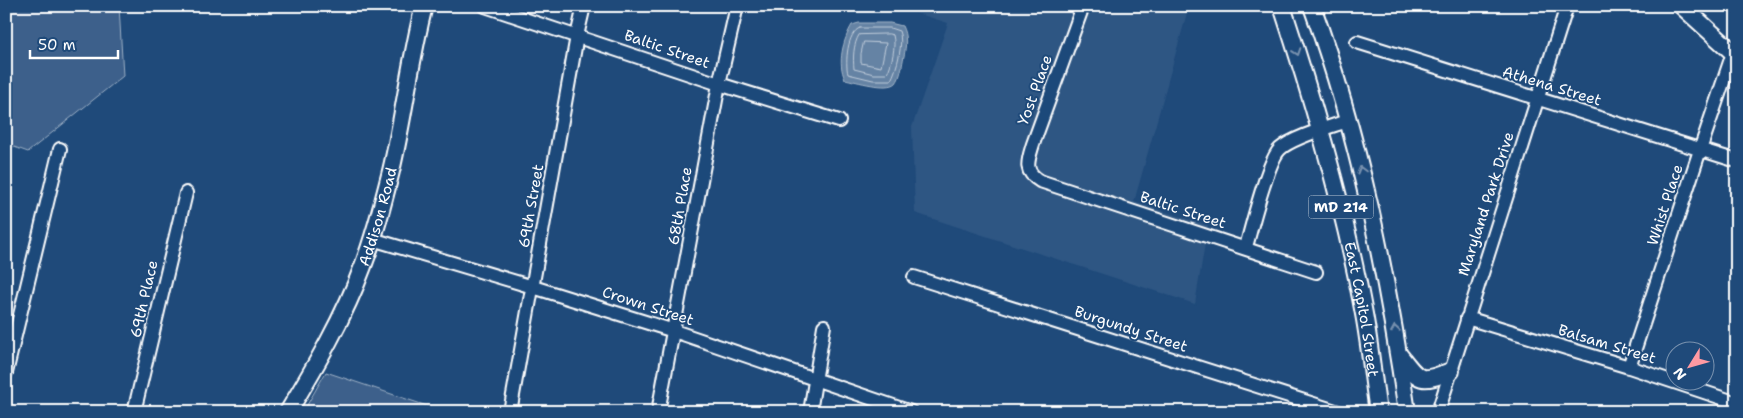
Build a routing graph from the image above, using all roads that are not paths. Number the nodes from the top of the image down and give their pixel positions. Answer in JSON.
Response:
{"nodes":[{"id":1,"x":424,"y":6,"type":"edge"},
{"id":2,"x":485,"y":6,"type":"edge"},
{"id":3,"x":584,"y":6,"type":"edge"},
{"id":4,"x":737,"y":6,"type":"edge"},
{"id":5,"x":1083,"y":6,"type":"edge"},
{"id":6,"x":1282,"y":6,"type":"edge"},
{"id":7,"x":1312,"y":6,"type":"edge"},
{"id":8,"x":1567,"y":6,"type":"edge"},
{"id":9,"x":1682,"y":6,"type":"edge"},
{"id":10,"x":577,"y":36,"type":"junction"},
{"id":11,"x":1357,"y":42,"type":"dead end"},
{"id":12,"x":1735,"y":55,"type":"edge"},
{"id":13,"x":719,"y":84,"type":"junction"},
{"id":14,"x":1537,"y":98,"type":"junction"},
{"id":15,"x":1347,"y":121,"type":"junction"},
{"id":16,"x":839,"y":122,"type":"dead end"},
{"id":17,"x":1320,"y":131,"type":"junction"},
{"id":18,"x":60,"y":149,"type":"dead end"},
{"id":19,"x":1700,"y":150,"type":"junction"},
{"id":20,"x":1737,"y":161,"type":"edge"},
{"id":21,"x":1040,"y":181,"type":"joint"},
{"id":22,"x":186,"y":193,"type":"dead end"},
{"id":23,"x":372,"y":239,"type":"junction"},
{"id":24,"x":1246,"y":248,"type":"junction"},
{"id":25,"x":1316,"y":272,"type":"dead end"},
{"id":26,"x":914,"y":277,"type":"dead end"},
{"id":27,"x":533,"y":287,"type":"junction"},
{"id":28,"x":1467,"y":318,"type":"junction"},
{"id":29,"x":824,"y":326,"type":"dead end"},
{"id":30,"x":674,"y":331,"type":"junction"},
{"id":31,"x":1398,"y":353,"type":"junction"},
{"id":32,"x":1629,"y":367,"type":"junction"},
{"id":33,"x":1451,"y":371,"type":"junction"},
{"id":34,"x":6,"y":373,"type":"edge"},
{"id":35,"x":816,"y":379,"type":"junction"},
{"id":36,"x":1737,"y":403,"type":"edge"},
{"id":37,"x":1376,"y":410,"type":"edge"},
{"id":38,"x":134,"y":412,"type":"edge"},
{"id":39,"x":288,"y":412,"type":"edge"},
{"id":40,"x":510,"y":412,"type":"edge"},
{"id":41,"x":658,"y":412,"type":"edge"},
{"id":42,"x":810,"y":412,"type":"edge"},
{"id":43,"x":911,"y":412,"type":"edge"},
{"id":44,"x":1339,"y":412,"type":"edge"},
{"id":45,"x":1407,"y":412,"type":"edge"},
{"id":46,"x":1438,"y":412,"type":"edge"}],
"edges":[{"from":1,"to":23,"type":"main road","name":"Addison Road"},
{"from":2,"to":10,"type":"street","name":"Baltic Street"},
{"from":3,"to":10,"type":"street","name":"69th Street"},
{"from":4,"to":13,"type":"street","name":"68th Place"},
{"from":5,"to":21,"type":"street","name":"Yost Place"},
{"from":6,"to":17,"type":"main road","name":"East Capitol Street","number":"MD 214","one_way":true},
{"from":7,"to":15,"type":"main road","name":"East Capitol Street","number":"MD 214"},
{"from":8,"to":14,"type":"street","name":"Maryland Park Drive"},
{"from":9,"to":12,"type":"main road"},
{"from":10,"to":13,"type":"street","name":"Baltic Street"},
{"from":10,"to":27,"type":"street","name":"69th Street"},
{"from":11,"to":14,"type":"street","name":"Athena Street"},
{"from":12,"to":19,"type":"street","name":"Whist Place"},
{"from":13,"to":16,"type":"street","name":"Baltic Street"},
{"from":13,"to":30,"type":"street","name":"68th Place"},
{"from":14,"to":19,"type":"street","name":"Athena Street"},
{"from":14,"to":28,"type":"street","name":"Maryland Park Drive"},
{"from":15,"to":17,"type":"street"},
{"from":31,"to":15,"type":"main road","name":"East Capitol Street","number":"MD 214","one_way":true},
{"from":17,"to":24,"type":"street"},
{"from":17,"to":37,"type":"main road","name":"East Capitol Street","number":"MD 214"},
{"from":18,"to":34,"type":"street"},
{"from":19,"to":20,"type":"street","name":"Athena Street"},
{"from":19,"to":32,"type":"street","name":"Whist Place"},
{"from":21,"to":24,"type":"street","name":"Baltic Street"},
{"from":22,"to":38,"type":"street","name":"69th Place"},
{"from":23,"to":27,"type":"street","name":"Crown Street"},
{"from":23,"to":39,"type":"main road","name":"Addison Road"},
{"from":24,"to":25,"type":"street","name":"Baltic Street"},
{"from":26,"to":44,"type":"street","name":"Burgundy Street"},
{"from":27,"to":30,"type":"street","name":"Crown Street"},
{"from":27,"to":40,"type":"street","name":"69th Street"},
{"from":28,"to":32,"type":"street","name":"Balsam Street"},
{"from":28,"to":33,"type":"street","name":"Maryland Park Drive"},
{"from":29,"to":35,"type":"street"},
{"from":30,"to":35,"type":"street","name":"Crown Street"},
{"from":30,"to":41,"type":"street","name":"68th Place"},
{"from":31,"to":33,"type":"main road"},
{"from":31,"to":45,"type":"main road","name":"East Capitol Street","number":"MD 214"},
{"from":32,"to":36,"type":"street","name":"Balsam Street"},
{"from":33,"to":46,"type":"street","name":"Maryland Park Drive"},
{"from":35,"to":42,"type":"street"},
{"from":35,"to":43,"type":"street","name":"Crown Street"}]}
